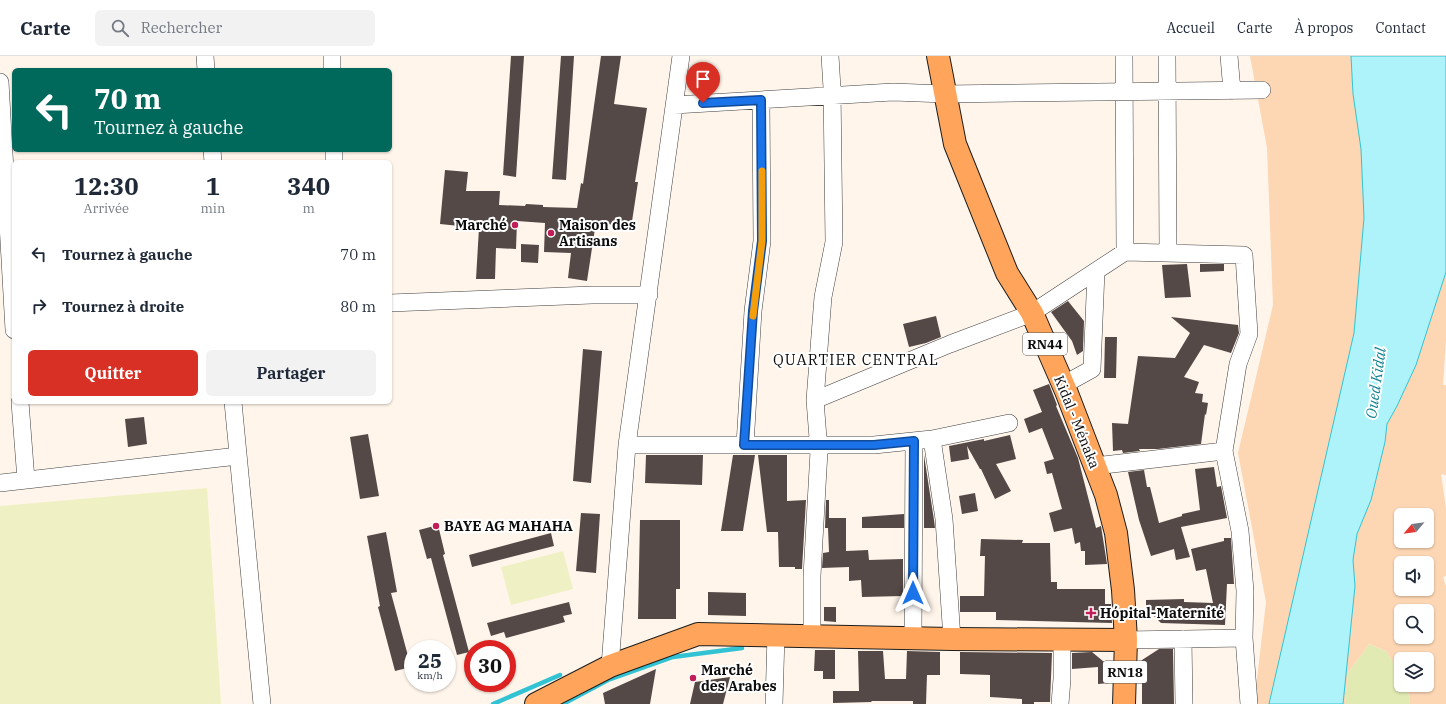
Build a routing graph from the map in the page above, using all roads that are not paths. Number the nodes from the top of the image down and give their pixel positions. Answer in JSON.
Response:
{"nodes":[{"id":1,"x":205,"y":56,"type":"edge"},
{"id":2,"x":332,"y":56,"type":"edge"},
{"id":3,"x":681,"y":56,"type":"edge"},
{"id":4,"x":830,"y":56,"type":"edge"},
{"id":5,"x":938,"y":56,"type":"edge"},
{"id":6,"x":1124,"y":56,"type":"edge"},
{"id":7,"x":1167,"y":56,"type":"edge"},
{"id":8,"x":1229,"y":56,"type":"edge"},
{"id":9,"x":206,"y":68,"type":"edge"},
{"id":10,"x":332,"y":68,"type":"edge"},
{"id":11,"x":0,"y":82,"type":"edge"},
{"id":12,"x":1262,"y":90,"type":"dead end"},
{"id":13,"x":1167,"y":91,"type":"junction"},
{"id":14,"x":1232,"y":91,"type":"junction"},
{"id":15,"x":1124,"y":92,"type":"junction"},
{"id":16,"x":945,"y":94,"type":"junction"},
{"id":17,"x":832,"y":96,"type":"junction"},
{"id":18,"x":761,"y":100,"type":"junction"},
{"id":19,"x":674,"y":105,"type":"junction"},
{"id":20,"x":6,"y":185,"type":"edge"},
{"id":21,"x":1125,"y":252,"type":"junction"},
{"id":22,"x":1168,"y":254,"type":"junction"},
{"id":23,"x":1096,"y":272,"type":"junction"},
{"id":24,"x":12,"y":289,"type":"edge"},
{"id":25,"x":649,"y":295,"type":"junction"},
{"id":26,"x":392,"y":303,"type":"edge"},
{"id":27,"x":1032,"y":313,"type":"junction"},
{"id":28,"x":12,"y":324,"type":"edge"},
{"id":29,"x":0,"y":325,"type":"edge"},
{"id":30,"x":1063,"y":385,"type":"junction"},
{"id":31,"x":815,"y":400,"type":"junction"},
{"id":32,"x":20,"y":404,"type":"edge"},
{"id":33,"x":233,"y":404,"type":"edge"},
{"id":34,"x":1009,"y":423,"type":"dead end"},
{"id":35,"x":932,"y":439,"type":"junction"},
{"id":36,"x":914,"y":441,"type":"junction"},
{"id":37,"x":627,"y":445,"type":"junction"},
{"id":38,"x":744,"y":445,"type":"junction"},
{"id":39,"x":818,"y":446,"type":"junction"},
{"id":40,"x":1224,"y":451,"type":"junction"},
{"id":41,"x":238,"y":456,"type":"junction"},
{"id":42,"x":1095,"y":466,"type":"junction"},
{"id":43,"x":26,"y":480,"type":"junction"},
{"id":44,"x":0,"y":483,"type":"edge"},
{"id":45,"x":776,"y":635,"type":"junction"},
{"id":46,"x":812,"y":636,"type":"junction"},
{"id":47,"x":913,"y":638,"type":"junction"},
{"id":48,"x":1244,"y":638,"type":"junction"},
{"id":49,"x":952,"y":639,"type":"junction"},
{"id":50,"x":1183,"y":639,"type":"junction"},
{"id":51,"x":1062,"y":640,"type":"junction"},
{"id":52,"x":1126,"y":640,"type":"junction"},
{"id":53,"x":610,"y":666,"type":"junction"},
{"id":54,"x":262,"y":704,"type":"edge"},
{"id":55,"x":536,"y":704,"type":"edge"},
{"id":56,"x":774,"y":704,"type":"edge"},
{"id":57,"x":1060,"y":704,"type":"edge"},
{"id":58,"x":1124,"y":704,"type":"edge"},
{"id":59,"x":1184,"y":704,"type":"edge"},
{"id":60,"x":1249,"y":704,"type":"edge"}],
"edges":[{"from":1,"to":9,"type":"street"},
{"from":2,"to":10,"type":"street"},
{"from":3,"to":19,"type":"street"},
{"from":4,"to":17,"type":"street"},
{"from":5,"to":16,"type":"main road","name":"Kidal - Ménaka","number":"RN44"},
{"from":6,"to":15,"type":"street"},
{"from":7,"to":13,"type":"street"},
{"from":8,"to":14,"type":"street"},
{"from":11,"to":20,"type":"street"},
{"from":12,"to":14,"type":"street"},
{"from":13,"to":14,"type":"street"},
{"from":13,"to":15,"type":"street"},
{"from":13,"to":22,"type":"street"},
{"from":15,"to":16,"type":"street"},
{"from":15,"to":21,"type":"street"},
{"from":16,"to":17,"type":"street"},
{"from":16,"to":27,"type":"main road","name":"Kidal - Ménaka","number":"RN44"},
{"from":17,"to":18,"type":"street"},
{"from":17,"to":31,"type":"street"},
{"from":18,"to":19,"type":"street"},
{"from":18,"to":38,"type":"street"},
{"from":19,"to":25,"type":"street"},
{"from":20,"to":24,"type":"street"},
{"from":21,"to":22,"type":"street"},
{"from":21,"to":23,"type":"street"},
{"from":22,"to":40,"type":"street"},
{"from":23,"to":27,"type":"street"},
{"from":23,"to":30,"type":"street"},
{"from":25,"to":26,"type":"street"},
{"from":25,"to":37,"type":"street"},
{"from":27,"to":30,"type":"main road","name":"Kidal - Ménaka","number":"RN44"},
{"from":27,"to":31,"type":"street"},
{"from":28,"to":29,"type":"street"},
{"from":30,"to":42,"type":"main road","name":"Kidal - Ménaka","number":"RN44"},
{"from":31,"to":39,"type":"street"},
{"from":32,"to":43,"type":"street"},
{"from":33,"to":41,"type":"street"},
{"from":34,"to":35,"type":"street"},
{"from":35,"to":36,"type":"street"},
{"from":35,"to":49,"type":"street"},
{"from":36,"to":39,"type":"street"},
{"from":36,"to":47,"type":"street"},
{"from":37,"to":38,"type":"street"},
{"from":37,"to":53,"type":"street"},
{"from":38,"to":39,"type":"street"},
{"from":39,"to":46,"type":"street"},
{"from":40,"to":42,"type":"street"},
{"from":40,"to":48,"type":"street"},
{"from":41,"to":43,"type":"street"},
{"from":41,"to":54,"type":"street"},
{"from":42,"to":52,"type":"main road","name":"Kidal - Ménaka","number":"RN44"},
{"from":43,"to":44,"type":"street"},
{"from":45,"to":46,"type":"main road"},
{"from":45,"to":53,"type":"main road"},
{"from":45,"to":56,"type":"street"},
{"from":46,"to":47,"type":"main road"},
{"from":47,"to":49,"type":"main road"},
{"from":48,"to":50,"type":"street"},
{"from":48,"to":60,"type":"street"},
{"from":49,"to":51,"type":"main road"},
{"from":50,"to":52,"type":"street"},
{"from":50,"to":59,"type":"street"},
{"from":51,"to":52,"type":"main road"},
{"from":51,"to":57,"type":"street"},
{"from":52,"to":58,"type":"main road","number":"RN18"},
{"from":53,"to":55,"type":"main road"}]}
